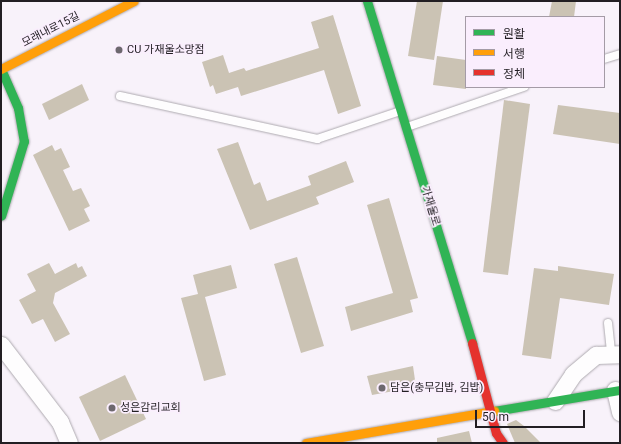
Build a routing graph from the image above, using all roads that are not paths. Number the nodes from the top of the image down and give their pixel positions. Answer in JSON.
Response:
{"nodes":[{"id":1,"x":134,"y":1,"type":"edge"},
{"id":2,"x":367,"y":1,"type":"edge"},
{"id":3,"x":620,"y":54,"type":"edge"},
{"id":4,"x":605,"y":60,"type":"edge"},
{"id":5,"x":1,"y":69,"type":"edge"},
{"id":6,"x":521,"y":88,"type":"edge"},
{"id":7,"x":120,"y":96,"type":"dead end"},
{"id":8,"x":400,"y":111,"type":"junction"},
{"id":9,"x":406,"y":128,"type":"junction"},
{"id":10,"x":1,"y":216,"type":"edge"},
{"id":11,"x":608,"y":323,"type":"dead end"},
{"id":12,"x":1,"y":345,"type":"edge"},
{"id":13,"x":615,"y":353,"type":"edge"},
{"id":14,"x":618,"y":390,"type":"edge"},
{"id":15,"x":555,"y":401,"type":"junction"},
{"id":16,"x":493,"y":411,"type":"junction"},
{"id":17,"x":620,"y":412,"type":"edge"},
{"id":18,"x":386,"y":436,"type":"edge"},
{"id":19,"x":69,"y":443,"type":"edge"},
{"id":20,"x":306,"y":443,"type":"edge"},
{"id":21,"x":503,"y":443,"type":"edge"}],
"edges":[{"from":1,"to":5,"type":"street","name":"모래내로15길"},
{"from":2,"to":8,"type":"street","name":"가재울로"},
{"from":3,"to":4,"type":"lane"},
{"from":5,"to":10,"type":"street"},
{"from":6,"to":9,"type":"lane"},
{"from":7,"to":8,"type":"lane"},
{"from":8,"to":9,"type":"street","name":"가재울로"},
{"from":9,"to":16,"type":"street","name":"가재울로"},
{"from":11,"to":13,"type":"lane"},
{"from":12,"to":19,"type":"street"},
{"from":13,"to":15,"type":"street"},
{"from":14,"to":15,"type":"street"},
{"from":14,"to":17,"type":"street"},
{"from":15,"to":16,"type":"street"},
{"from":16,"to":18,"type":"street"},
{"from":16,"to":21,"type":"street","name":"가재울로"},
{"from":18,"to":20,"type":"street"}]}
